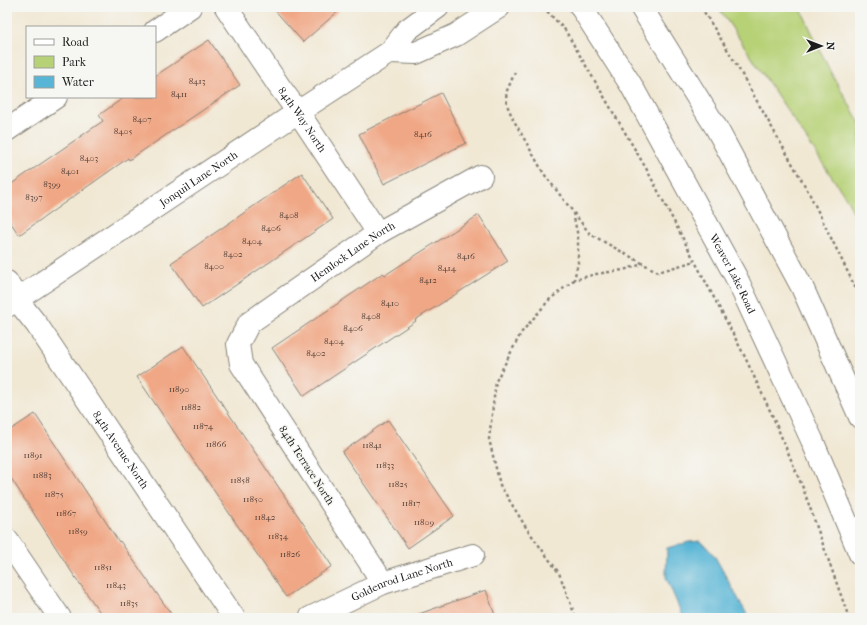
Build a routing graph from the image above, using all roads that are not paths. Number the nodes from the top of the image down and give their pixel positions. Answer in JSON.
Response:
{"nodes":[{"id":1,"x":190,"y":7,"type":"edge"},
{"id":2,"x":226,"y":7,"type":"edge"},
{"id":3,"x":438,"y":7,"type":"edge"},
{"id":4,"x":499,"y":7,"type":"edge"},
{"id":5,"x":581,"y":7,"type":"edge"},
{"id":6,"x":641,"y":7,"type":"edge"},
{"id":7,"x":156,"y":30,"type":"edge"},
{"id":8,"x":390,"y":52,"type":"junction"},
{"id":9,"x":55,"y":98,"type":"edge"},
{"id":10,"x":298,"y":112,"type":"junction"},
{"id":11,"x":7,"y":130,"type":"edge"},
{"id":12,"x":481,"y":176,"type":"dead end"},
{"id":13,"x":378,"y":233,"type":"junction"},
{"id":14,"x":10,"y":296,"type":"edge"},
{"id":15,"x":238,"y":344,"type":"joint"},
{"id":16,"x":860,"y":417,"type":"edge"},
{"id":17,"x":7,"y":540,"type":"edge"},
{"id":18,"x":860,"y":554,"type":"edge"},
{"id":19,"x":473,"y":555,"type":"dead end"},
{"id":20,"x":383,"y":583,"type":"junction"},
{"id":21,"x":60,"y":618,"type":"edge"},
{"id":22,"x":234,"y":618,"type":"edge"},
{"id":23,"x":310,"y":618,"type":"edge"}],
"edges":[{"from":1,"to":7,"type":"street"},
{"from":2,"to":10,"type":"street","name":"84th Way North"},
{"from":3,"to":8,"type":"street","name":"Jonquil Lane North"},
{"from":4,"to":8,"type":"street"},
{"from":5,"to":18,"type":"street","name":"Weaver Lake Road"},
{"from":6,"to":16,"type":"street"},
{"from":8,"to":10,"type":"street","name":"Jonquil Lane North"},
{"from":9,"to":11,"type":"street"},
{"from":10,"to":13,"type":"street","name":"84th Way North"},
{"from":10,"to":14,"type":"street","name":"Jonquil Lane North"},
{"from":12,"to":13,"type":"street","name":"Hemlock Lane North"},
{"from":13,"to":15,"type":"street","name":"Hemlock Lane North"},
{"from":14,"to":22,"type":"street","name":"84th Avenue North"},
{"from":15,"to":20,"type":"street","name":"84th Terrace North"},
{"from":17,"to":21,"type":"street"},
{"from":19,"to":20,"type":"street","name":"Goldenrod Lane North"},
{"from":20,"to":23,"type":"street","name":"Goldenrod Lane North"}]}
